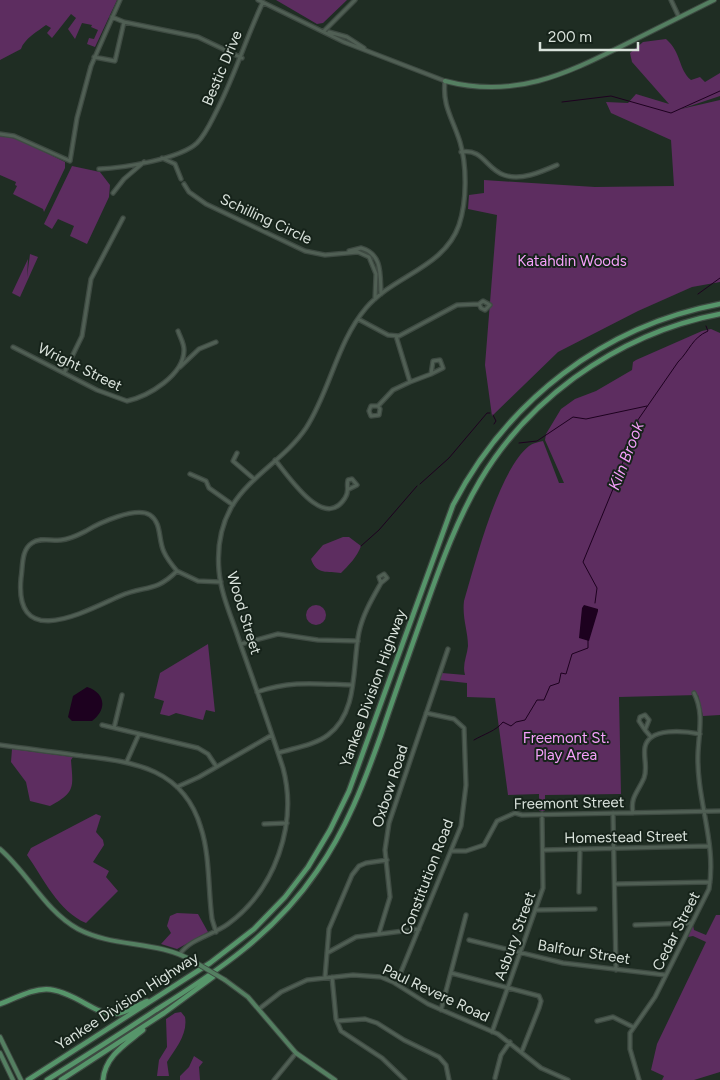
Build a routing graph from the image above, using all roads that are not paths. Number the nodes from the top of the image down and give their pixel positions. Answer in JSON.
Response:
{"nodes":[{"id":1,"x":120,"y":0,"type":"edge"},
{"id":2,"x":258,"y":0,"type":"edge"},
{"id":3,"x":355,"y":0,"type":"edge"},
{"id":4,"x":670,"y":0,"type":"edge"},
{"id":5,"x":714,"y":0,"type":"edge"},
{"id":6,"x":263,"y":2,"type":"junction"},
{"id":7,"x":112,"y":17,"type":"junction"},
{"id":8,"x":679,"y":17,"type":"junction"},
{"id":9,"x":124,"y":22,"type":"junction"},
{"id":10,"x":324,"y":31,"type":"junction"},
{"id":11,"x":370,"y":52,"type":"junction"},
{"id":12,"x":94,"y":57,"type":"junction"},
{"id":13,"x":242,"y":58,"type":"junction"},
{"id":14,"x":445,"y":81,"type":"junction"},
{"id":15,"x":0,"y":134,"type":"edge"},
{"id":16,"x":461,"y":152,"type":"junction"},
{"id":17,"x":174,"y":155,"type":"junction"},
{"id":18,"x":161,"y":158,"type":"junction"},
{"id":19,"x":146,"y":161,"type":"junction"},
{"id":20,"x":175,"y":164,"type":"junction"},
{"id":21,"x":557,"y":165,"type":"dead end"},
{"id":22,"x":99,"y":169,"type":"dead end"},
{"id":23,"x":181,"y":179,"type":"dead end"},
{"id":24,"x":184,"y":184,"type":"dead end"},
{"id":25,"x":113,"y":193,"type":"dead end"},
{"id":26,"x":123,"y":218,"type":"dead end"},
{"id":27,"x":348,"y":252,"type":"junction"},
{"id":28,"x":381,"y":295,"type":"junction"},
{"id":29,"x":375,"y":299,"type":"junction"},
{"id":30,"x":479,"y":304,"type":"dead end"},
{"id":31,"x":720,"y":304,"type":"edge"},
{"id":32,"x":720,"y":314,"type":"edge"},
{"id":33,"x":358,"y":319,"type":"junction"},
{"id":34,"x":178,"y":331,"type":"dead end"},
{"id":35,"x":396,"y":336,"type":"junction"},
{"id":36,"x":216,"y":342,"type":"dead end"},
{"id":37,"x":13,"y":347,"type":"dead end"},
{"id":38,"x":179,"y":367,"type":"junction"},
{"id":39,"x":64,"y":373,"type":"junction"},
{"id":40,"x":431,"y":374,"type":"junction"},
{"id":41,"x":410,"y":382,"type":"junction"},
{"id":42,"x":378,"y":406,"type":"dead end"},
{"id":43,"x":237,"y":453,"type":"dead end"},
{"id":44,"x":275,"y":460,"type":"junction"},
{"id":45,"x":190,"y":474,"type":"dead end"},
{"id":46,"x":254,"y":479,"type":"junction"},
{"id":47,"x":349,"y":490,"type":"dead end"},
{"id":48,"x":233,"y":504,"type":"junction"},
{"id":49,"x":177,"y":570,"type":"junction"},
{"id":50,"x":221,"y":582,"type":"junction"},
{"id":51,"x":381,"y":583,"type":"dead end"},
{"id":52,"x":358,"y":641,"type":"junction"},
{"id":53,"x":241,"y":644,"type":"junction"},
{"id":54,"x":448,"y":649,"type":"dead end"},
{"id":55,"x":352,"y":685,"type":"junction"},
{"id":56,"x":257,"y":692,"type":"junction"},
{"id":57,"x":694,"y":693,"type":"dead end"},
{"id":58,"x":122,"y":695,"type":"dead end"},
{"id":59,"x":426,"y":713,"type":"junction"},
{"id":60,"x":102,"y":725,"type":"dead end"},
{"id":61,"x":114,"y":728,"type":"junction"},
{"id":62,"x":645,"y":730,"type":"dead end"},
{"id":63,"x":139,"y":734,"type":"junction"},
{"id":64,"x":700,"y":734,"type":"junction"},
{"id":65,"x":272,"y":735,"type":"junction"},
{"id":66,"x":651,"y":737,"type":"junction"},
{"id":67,"x":0,"y":745,"type":"edge"},
{"id":68,"x":278,"y":753,"type":"junction"},
{"id":69,"x":127,"y":761,"type":"junction"},
{"id":70,"x":216,"y":766,"type":"junction"},
{"id":71,"x":177,"y":787,"type":"junction"},
{"id":72,"x":704,"y":811,"type":"junction"},
{"id":73,"x":720,"y":811,"type":"edge"},
{"id":74,"x":613,"y":813,"type":"junction"},
{"id":75,"x":633,"y":813,"type":"junction"},
{"id":76,"x":542,"y":814,"type":"junction"},
{"id":77,"x":287,"y":823,"type":"junction"},
{"id":78,"x":264,"y":824,"type":"dead end"},
{"id":79,"x":710,"y":846,"type":"junction"},
{"id":80,"x":0,"y":849,"type":"edge"},
{"id":81,"x":580,"y":849,"type":"junction"},
{"id":82,"x":614,"y":849,"type":"junction"},
{"id":83,"x":543,"y":850,"type":"junction"},
{"id":84,"x":452,"y":851,"type":"junction"},
{"id":85,"x":387,"y":860,"type":"junction"},
{"id":86,"x":710,"y":882,"type":"junction"},
{"id":87,"x":614,"y":884,"type":"junction"},
{"id":88,"x":579,"y":892,"type":"dead end"},
{"id":89,"x":596,"y":909,"type":"dead end"},
{"id":90,"x":536,"y":910,"type":"junction"},
{"id":91,"x":466,"y":915,"type":"dead end"},
{"id":92,"x":690,"y":924,"type":"junction"},
{"id":93,"x":634,"y":925,"type":"dead end"},
{"id":94,"x":419,"y":929,"type":"junction"},
{"id":95,"x":216,"y":932,"type":"junction"},
{"id":96,"x":379,"y":933,"type":"junction"},
{"id":97,"x":469,"y":940,"type":"dead end"},
{"id":98,"x":521,"y":952,"type":"junction"},
{"id":99,"x":326,"y":953,"type":"junction"},
{"id":100,"x":180,"y":954,"type":"junction"},
{"id":101,"x":220,"y":969,"type":"junction"},
{"id":102,"x":616,"y":970,"type":"junction"},
{"id":103,"x":451,"y":973,"type":"junction"},
{"id":104,"x":666,"y":976,"type":"junction"},
{"id":105,"x":325,"y":977,"type":"junction"},
{"id":106,"x":332,"y":977,"type":"junction"},
{"id":107,"x":396,"y":984,"type":"junction"},
{"id":108,"x":509,"y":986,"type":"junction"},
{"id":109,"x":156,"y":998,"type":"junction"},
{"id":110,"x":0,"y":1004,"type":"edge"},
{"id":111,"x":258,"y":1009,"type":"junction"},
{"id":112,"x":441,"y":1010,"type":"junction"},
{"id":113,"x":153,"y":1020,"type":"junction"},
{"id":114,"x":336,"y":1021,"type":"junction"},
{"id":115,"x":597,"y":1021,"type":"dead end"},
{"id":116,"x":633,"y":1028,"type":"junction"},
{"id":117,"x":492,"y":1032,"type":"junction"},
{"id":118,"x":0,"y":1037,"type":"edge"},
{"id":119,"x":510,"y":1042,"type":"junction"},
{"id":120,"x":522,"y":1051,"type":"junction"},
{"id":121,"x":0,"y":1053,"type":"edge"},
{"id":122,"x":296,"y":1053,"type":"junction"},
{"id":123,"x":494,"y":1078,"type":"dead end"},
{"id":124,"x":13,"y":1080,"type":"edge"},
{"id":125,"x":21,"y":1080,"type":"edge"},
{"id":126,"x":28,"y":1080,"type":"edge"},
{"id":127,"x":47,"y":1080,"type":"edge"},
{"id":128,"x":61,"y":1080,"type":"edge"},
{"id":129,"x":103,"y":1080,"type":"edge"},
{"id":130,"x":274,"y":1080,"type":"edge"},
{"id":131,"x":335,"y":1080,"type":"edge"},
{"id":132,"x":405,"y":1080,"type":"edge"},
{"id":133,"x":448,"y":1080,"type":"edge"},
{"id":134,"x":568,"y":1080,"type":"edge"},
{"id":135,"x":639,"y":1080,"type":"edge"}],
"edges":[{"from":1,"to":7,"type":"street"},
{"from":2,"to":6,"type":"street"},
{"from":3,"to":10,"type":"street"},
{"from":4,"to":8,"type":"street"},
{"from":5,"to":8,"type":"main road"},
{"from":6,"to":10,"type":"street"},
{"from":6,"to":13,"type":"street","name":"Bestic Drive"},
{"from":7,"to":9,"type":"street"},
{"from":7,"to":12,"type":"street"},
{"from":8,"to":14,"type":"main road"},
{"from":9,"to":12,"type":"street"},
{"from":9,"to":13,"type":"street"},
{"from":10,"to":11,"type":"street"},
{"from":10,"to":11,"type":"street"},
{"from":11,"to":14,"type":"street"},
{"from":12,"to":15,"type":"street"},
{"from":13,"to":17,"type":"street","name":"Bestic Drive"},
{"from":14,"to":16,"type":"street","name":"Wood Street"},
{"from":16,"to":21,"type":"street"},
{"from":16,"to":28,"type":"street","name":"Wood Street"},
{"from":17,"to":18,"type":"street","name":"Bestic Drive"},
{"from":17,"to":20,"type":"street"},
{"from":18,"to":19,"type":"street","name":"Bestic Drive"},
{"from":18,"to":20,"type":"street"},
{"from":19,"to":22,"type":"street","name":"Bestic Drive"},
{"from":19,"to":25,"type":"street"},
{"from":20,"to":23,"type":"street"},
{"from":24,"to":27,"type":"street","name":"Schilling Circle"},
{"from":26,"to":39,"type":"street"},
{"from":27,"to":28,"type":"street","name":"Schilling Circle"},
{"from":27,"to":29,"type":"street","name":"Schilling Circle"},
{"from":28,"to":29,"type":"street","name":"Wood Street"},
{"from":29,"to":33,"type":"street","name":"Wood Street"},
{"from":30,"to":35,"type":"street"},
{"from":31,"to":109,"type":"highway","name":"Yankee Division Highway"},
{"from":32,"to":101,"type":"highway","name":"Yankee Division Highway"},
{"from":33,"to":35,"type":"street"},
{"from":33,"to":44,"type":"street","name":"Wood Street"},
{"from":34,"to":38,"type":"street"},
{"from":35,"to":41,"type":"street"},
{"from":36,"to":38,"type":"street","name":"Wright Street"},
{"from":37,"to":39,"type":"street","name":"Wright Street"},
{"from":38,"to":39,"type":"street","name":"Wright Street"},
{"from":40,"to":40,"type":"street"},
{"from":40,"to":41,"type":"street"},
{"from":41,"to":42,"type":"street"},
{"from":43,"to":46,"type":"street"},
{"from":44,"to":46,"type":"street","name":"Wood Street"},
{"from":44,"to":47,"type":"street"},
{"from":45,"to":48,"type":"street"},
{"from":46,"to":48,"type":"street","name":"Wood Street"},
{"from":48,"to":50,"type":"street","name":"Wood Street"},
{"from":49,"to":49,"type":"street"},
{"from":49,"to":50,"type":"street"},
{"from":50,"to":53,"type":"street","name":"Wood Street"},
{"from":51,"to":52,"type":"street"},
{"from":52,"to":53,"type":"street"},
{"from":52,"to":55,"type":"street"},
{"from":53,"to":56,"type":"street","name":"Wood Street"},
{"from":54,"to":59,"type":"street","name":"Oxbow Road"},
{"from":55,"to":56,"type":"street"},
{"from":55,"to":68,"type":"street"},
{"from":56,"to":65,"type":"street","name":"Wood Street"},
{"from":57,"to":64,"type":"street","name":"Cedar Street"},
{"from":58,"to":61,"type":"street"},
{"from":59,"to":84,"type":"street","name":"Constitution Road"},
{"from":59,"to":85,"type":"street","name":"Oxbow Road"},
{"from":60,"to":61,"type":"street"},
{"from":61,"to":63,"type":"street"},
{"from":62,"to":66,"type":"street"},
{"from":63,"to":69,"type":"street"},
{"from":63,"to":70,"type":"street"},
{"from":64,"to":66,"type":"street"},
{"from":64,"to":72,"type":"street","name":"Cedar Street"},
{"from":65,"to":68,"type":"street","name":"Wood Street"},
{"from":65,"to":70,"type":"street"},
{"from":66,"to":75,"type":"street"},
{"from":67,"to":69,"type":"street"},
{"from":68,"to":77,"type":"street","name":"Wood Street"},
{"from":69,"to":71,"type":"street"},
{"from":70,"to":71,"type":"street"},
{"from":71,"to":95,"type":"street"},
{"from":72,"to":73,"type":"street","name":"Freemont Street"},
{"from":72,"to":75,"type":"street","name":"Freemont Street"},
{"from":72,"to":79,"type":"street","name":"Cedar Street"},
{"from":74,"to":75,"type":"street","name":"Freemont Street"},
{"from":74,"to":76,"type":"street","name":"Freemont Street"},
{"from":74,"to":82,"type":"street"},
{"from":76,"to":83,"type":"street","name":"Asbury Street"},
{"from":76,"to":84,"type":"street","name":"Freemont Street"},
{"from":77,"to":78,"type":"street"},
{"from":77,"to":95,"type":"street","name":"Wood Street"},
{"from":79,"to":82,"type":"street","name":"Homestead Street"},
{"from":79,"to":86,"type":"street","name":"Cedar Street"},
{"from":80,"to":100,"type":"main road"},
{"from":81,"to":82,"type":"street","name":"Homestead Street"},
{"from":81,"to":83,"type":"street","name":"Homestead Street"},
{"from":81,"to":88,"type":"street"},
{"from":82,"to":87,"type":"street"},
{"from":83,"to":90,"type":"street","name":"Asbury Street"},
{"from":84,"to":94,"type":"street","name":"Constitution Road"},
{"from":85,"to":96,"type":"street","name":"Oxbow Road"},
{"from":85,"to":99,"type":"street"},
{"from":86,"to":87,"type":"street"},
{"from":86,"to":92,"type":"street","name":"Cedar Street"},
{"from":87,"to":102,"type":"street"},
{"from":89,"to":90,"type":"street"},
{"from":90,"to":98,"type":"street","name":"Asbury Street"},
{"from":91,"to":103,"type":"street"},
{"from":92,"to":93,"type":"street"},
{"from":92,"to":104,"type":"street","name":"Cedar Street"},
{"from":94,"to":96,"type":"street"},
{"from":94,"to":107,"type":"street","name":"Constitution Road"},
{"from":95,"to":100,"type":"street","name":"Wood Street"},
{"from":96,"to":99,"type":"street"},
{"from":97,"to":98,"type":"street","name":"Balfour Street"},
{"from":98,"to":102,"type":"street","name":"Balfour Street"},
{"from":98,"to":108,"type":"street","name":"Asbury Street"},
{"from":99,"to":105,"type":"street"},
{"from":100,"to":111,"type":"main road","bridge":true},
{"from":101,"to":113,"type":"highway"},
{"from":101,"to":127,"type":"highway","name":"Yankee Division Highway"},
{"from":102,"to":104,"type":"street","name":"Balfour Street"},
{"from":103,"to":108,"type":"street"},
{"from":103,"to":112,"type":"street"},
{"from":104,"to":116,"type":"street","name":"Cedar Street"},
{"from":105,"to":106,"type":"street","name":"Paul Revere Road"},
{"from":105,"to":111,"type":"street","name":"Paul Revere Road"},
{"from":106,"to":107,"type":"street","name":"Paul Revere Road"},
{"from":106,"to":114,"type":"street"},
{"from":107,"to":112,"type":"street","name":"Paul Revere Road"},
{"from":108,"to":117,"type":"street","name":"Asbury Street"},
{"from":108,"to":120,"type":"street"},
{"from":109,"to":110,"type":"highway"},
{"from":109,"to":126,"type":"highway","name":"Yankee Division Highway"},
{"from":111,"to":122,"type":"main road"},
{"from":112,"to":117,"type":"street","name":"Paul Revere Road"},
{"from":113,"to":128,"type":"highway"},
{"from":113,"to":129,"type":"highway"},
{"from":114,"to":132,"type":"street"},
{"from":114,"to":133,"type":"street"},
{"from":115,"to":116,"type":"street"},
{"from":116,"to":135,"type":"street","name":"Cedar Street"},
{"from":117,"to":119,"type":"street","name":"Paul Revere Road"},
{"from":118,"to":125,"type":"main road"},
{"from":119,"to":120,"type":"street","name":"Paul Revere Road"},
{"from":119,"to":123,"type":"street"},
{"from":120,"to":134,"type":"street","name":"Paul Revere Road"},
{"from":121,"to":124,"type":"main road"},
{"from":122,"to":130,"type":"street"},
{"from":122,"to":131,"type":"main road"}]}
